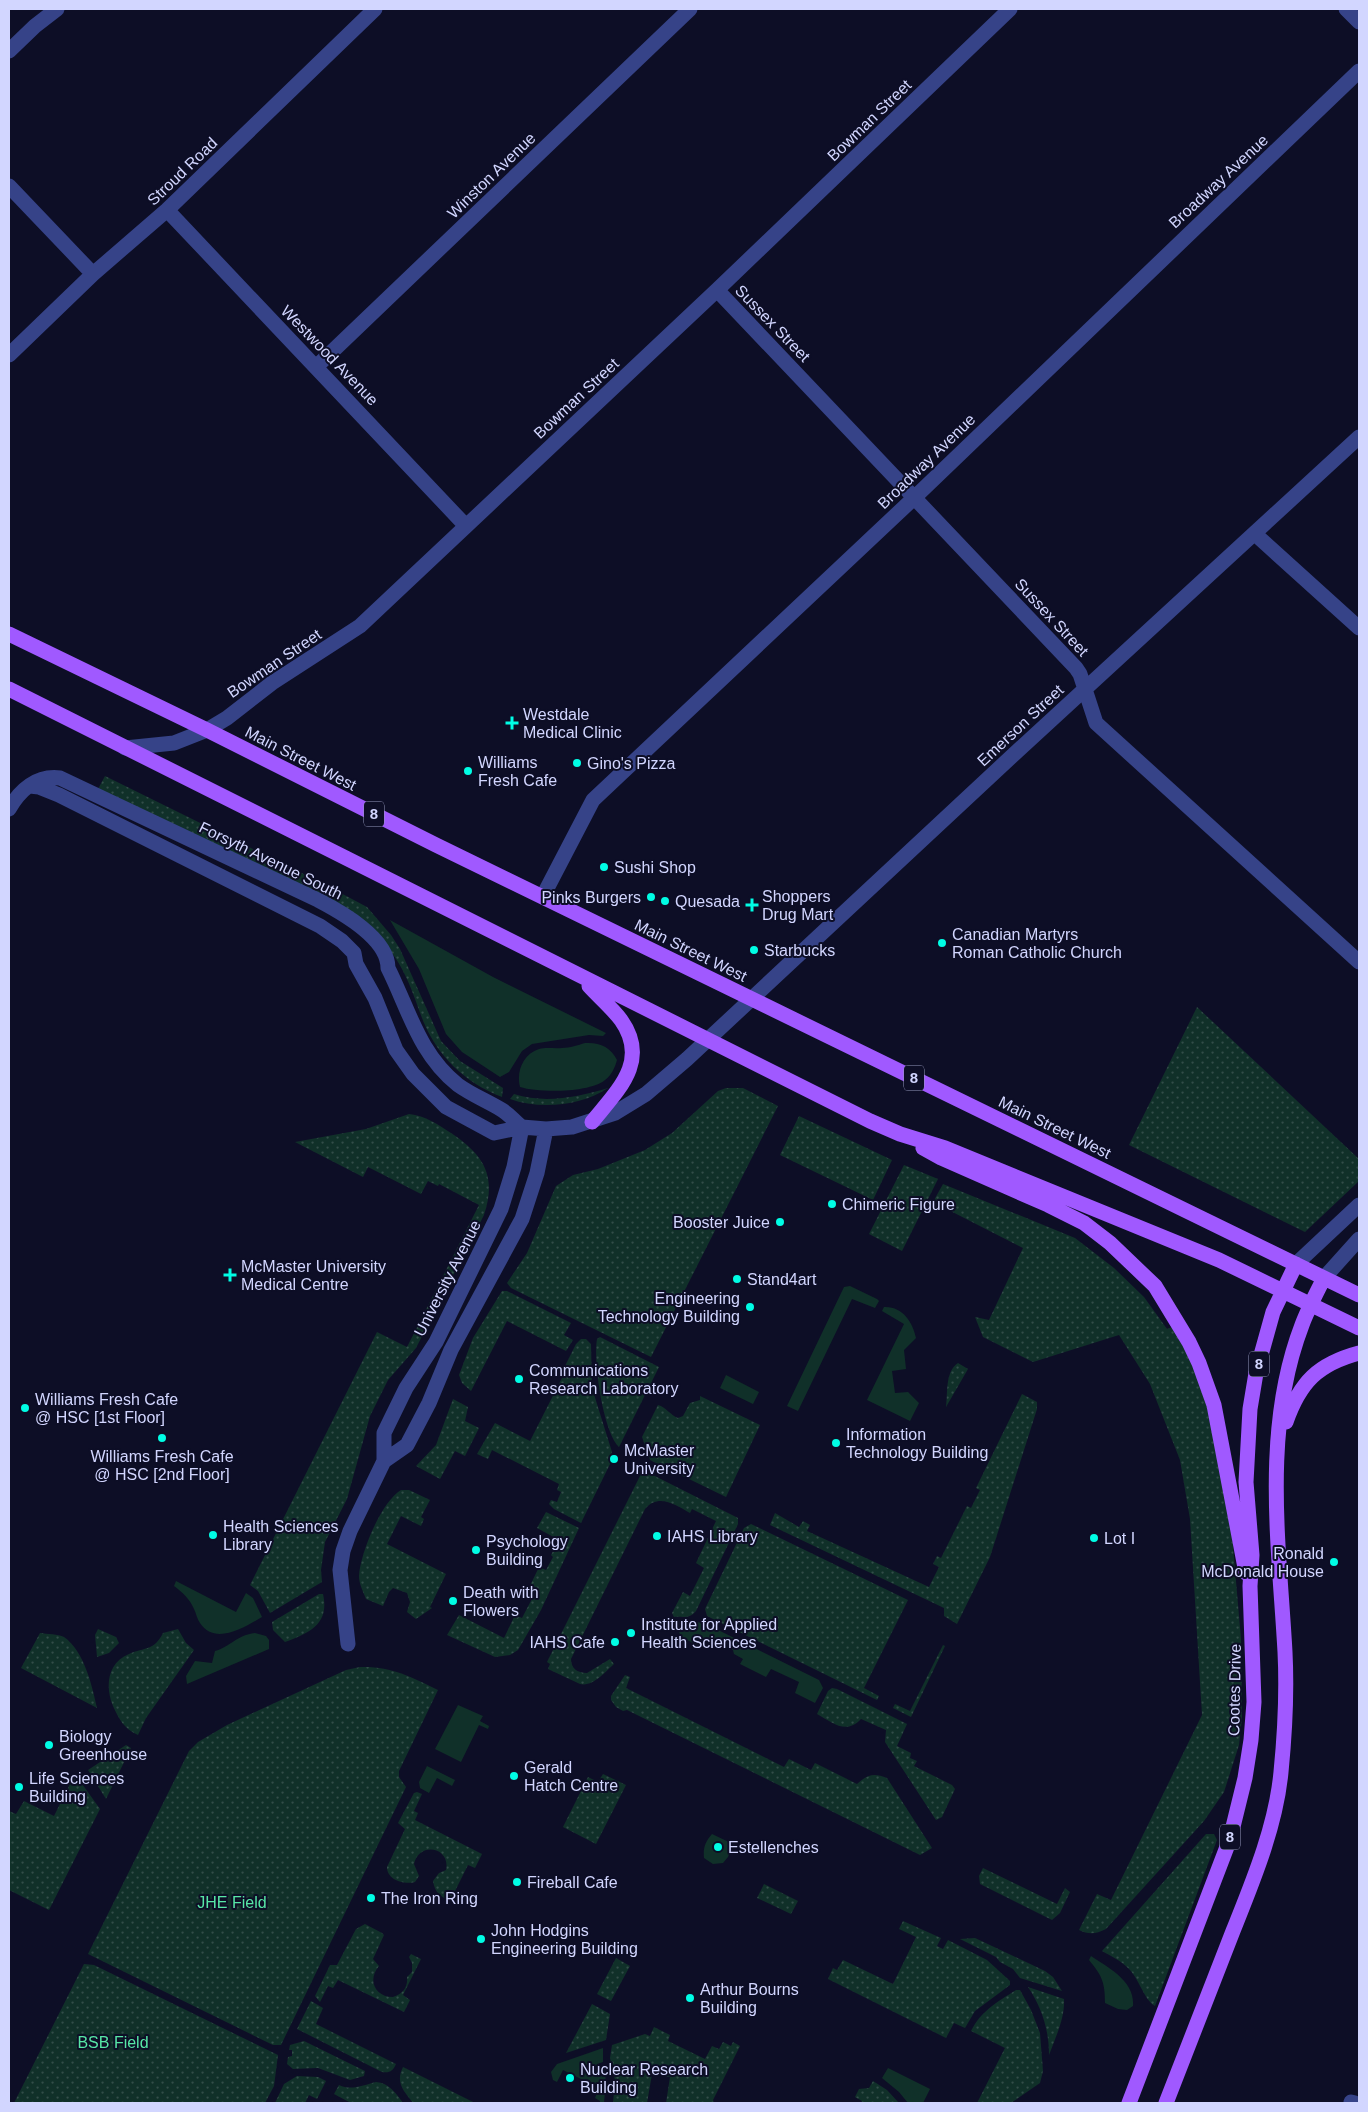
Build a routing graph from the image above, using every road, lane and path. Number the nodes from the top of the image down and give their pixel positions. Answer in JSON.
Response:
{"nodes":[{"id":1,"x":58,"y":9,"type":"edge"},
{"id":2,"x":375,"y":9,"type":"edge"},
{"id":3,"x":690,"y":9,"type":"edge"},
{"id":4,"x":1010,"y":9,"type":"edge"},
{"id":5,"x":1346,"y":9,"type":"edge"},
{"id":6,"x":1359,"y":22,"type":"edge"},
{"id":7,"x":9,"y":51,"type":"edge"},
{"id":8,"x":1359,"y":71,"type":"edge"},
{"id":9,"x":9,"y":186,"type":"edge"},
{"id":10,"x":167,"y":210,"type":"junction"},
{"id":11,"x":93,"y":274,"type":"junction"},
{"id":12,"x":717,"y":290,"type":"junction"},
{"id":13,"x":9,"y":355,"type":"edge"},
{"id":14,"x":317,"y":366,"type":"junction"},
{"id":15,"x":1359,"y":437,"type":"edge"},
{"id":16,"x":915,"y":496,"type":"junction"},
{"id":17,"x":465,"y":525,"type":"junction"},
{"id":18,"x":1255,"y":534,"type":"junction"},
{"id":19,"x":1359,"y":628,"type":"edge"},
{"id":20,"x":9,"y":634,"type":"edge"},
{"id":21,"x":9,"y":689,"type":"edge"},
{"id":22,"x":1085,"y":689,"type":"junction"},
{"id":23,"x":207,"y":730,"type":"junction"},
{"id":24,"x":125,"y":748,"type":"junction"},
{"id":25,"x":28,"y":787,"type":"junction"},
{"id":26,"x":9,"y":808,"type":"edge"},
{"id":27,"x":542,"y":896,"type":"junction"},
{"id":28,"x":1359,"y":962,"type":"edge"},
{"id":29,"x":581,"y":978,"type":"junction"},
{"id":30,"x":752,"y":999,"type":"junction"},
{"id":31,"x":708,"y":1041,"type":"junction"},
{"id":32,"x":592,"y":1122,"type":"junction"},
{"id":33,"x":522,"y":1128,"type":"junction"},
{"id":34,"x":546,"y":1129,"type":"junction"},
{"id":35,"x":900,"y":1134,"type":"junction"},
{"id":36,"x":1359,"y":1205,"type":"edge"},
{"id":37,"x":1359,"y":1239,"type":"edge"},
{"id":38,"x":1296,"y":1264,"type":"junction"},
{"id":39,"x":1324,"y":1278,"type":"junction"},
{"id":40,"x":1282,"y":1291,"type":"junction"},
{"id":41,"x":1359,"y":1296,"type":"edge"},
{"id":42,"x":1310,"y":1304,"type":"junction"},
{"id":43,"x":1359,"y":1328,"type":"edge"},
{"id":44,"x":1359,"y":1353,"type":"edge"},
{"id":45,"x":1278,"y":1445,"type":"junction"},
{"id":46,"x":384,"y":1461,"type":"junction"},
{"id":47,"x":1250,"y":1586,"type":"junction"},
{"id":48,"x":348,"y":1644,"type":"dead end"},
{"id":49,"x":1140,"y":2074,"type":"junction"},
{"id":50,"x":1125,"y":2103,"type":"edge"},
{"id":51,"x":1129,"y":2103,"type":"edge"},
{"id":52,"x":1166,"y":2103,"type":"edge"}],
"edges":[{"from":1,"to":7,"type":"street"},
{"from":2,"to":10,"type":"street","name":"Stroud Road"},
{"from":3,"to":14,"type":"street","name":"Winston Avenue"},
{"from":4,"to":12,"type":"street","name":"Bowman Street"},
{"from":5,"to":6,"type":"street"},
{"from":8,"to":16,"type":"street","name":"Broadway Avenue"},
{"from":9,"to":11,"type":"street"},
{"from":10,"to":11,"type":"street","name":"Stroud Road"},
{"from":10,"to":14,"type":"street","name":"Westwood Avenue"},
{"from":11,"to":13,"type":"street","name":"Stroud Road"},
{"from":12,"to":16,"type":"street","name":"Sussex Street"},
{"from":12,"to":17,"type":"street","name":"Bowman Street"},
{"from":14,"to":17,"type":"street","name":"Westwood Avenue"},
{"from":15,"to":18,"type":"street","name":"Emerson Street"},
{"from":16,"to":22,"type":"street","name":"Sussex Street"},
{"from":16,"to":27,"type":"street","name":"Broadway Avenue"},
{"from":17,"to":23,"type":"street","name":"Bowman Street"},
{"from":18,"to":19,"type":"street"},
{"from":18,"to":22,"type":"street","name":"Emerson Street"},
{"from":20,"to":23,"type":"main road","name":"Main Street West","number":"8"},
{"from":21,"to":24,"type":"main road"},
{"from":22,"to":28,"type":"street","name":"Sussex Street"},
{"from":22,"to":30,"type":"street","name":"Emerson Street"},
{"from":23,"to":24,"type":"street","name":"Bowman Street"},
{"from":23,"to":27,"type":"main road","name":"Main Street West","number":"8"},
{"from":24,"to":29,"type":"main road"},
{"from":25,"to":26,"type":"street","name":"Forsyth Avenue South"},
{"from":25,"to":33,"type":"street"},
{"from":25,"to":33,"type":"street","name":"Forsyth Avenue South"},
{"from":27,"to":30,"type":"main road","name":"Main Street West","number":"8"},
{"from":29,"to":31,"type":"main road"},
{"from":29,"to":32,"type":"main road"},
{"from":30,"to":31,"type":"street","name":"Emerson Street"},
{"from":30,"to":38,"type":"main road","name":"Main Street West","number":"8"},
{"from":31,"to":32,"type":"street"},
{"from":31,"to":35,"type":"main road"},
{"from":32,"to":34,"type":"street"},
{"from":33,"to":34,"type":"street"},
{"from":33,"to":46,"type":"street","name":"University Avenue"},
{"from":34,"to":46,"type":"street","name":"University Avenue"},
{"from":35,"to":40,"type":"main road"},
{"from":35,"to":47,"type":"main road"},
{"from":36,"to":38,"type":"street"},
{"from":37,"to":39,"type":"street"},
{"from":38,"to":39,"type":"main road","name":"Main Street West","number":"8"},
{"from":38,"to":40,"type":"main road","name":"Cootes Drive","number":"8"},
{"from":39,"to":41,"type":"main road","name":"Main Street West"},
{"from":39,"to":42,"type":"main road","number":"8"},
{"from":40,"to":42,"type":"main road"},
{"from":40,"to":47,"type":"main road","name":"Cootes Drive","number":"8"},
{"from":42,"to":43,"type":"main road"},
{"from":42,"to":45,"type":"main road","number":"8"},
{"from":44,"to":45,"type":"main road"},
{"from":45,"to":52,"type":"main road","number":"8"},
{"from":46,"to":48,"type":"street","name":"University Avenue"},
{"from":47,"to":49,"type":"main road","name":"Cootes Drive","number":"8"},
{"from":49,"to":50,"type":"main road"},
{"from":49,"to":51,"type":"main road","name":"Cootes Drive","number":"8"}]}
